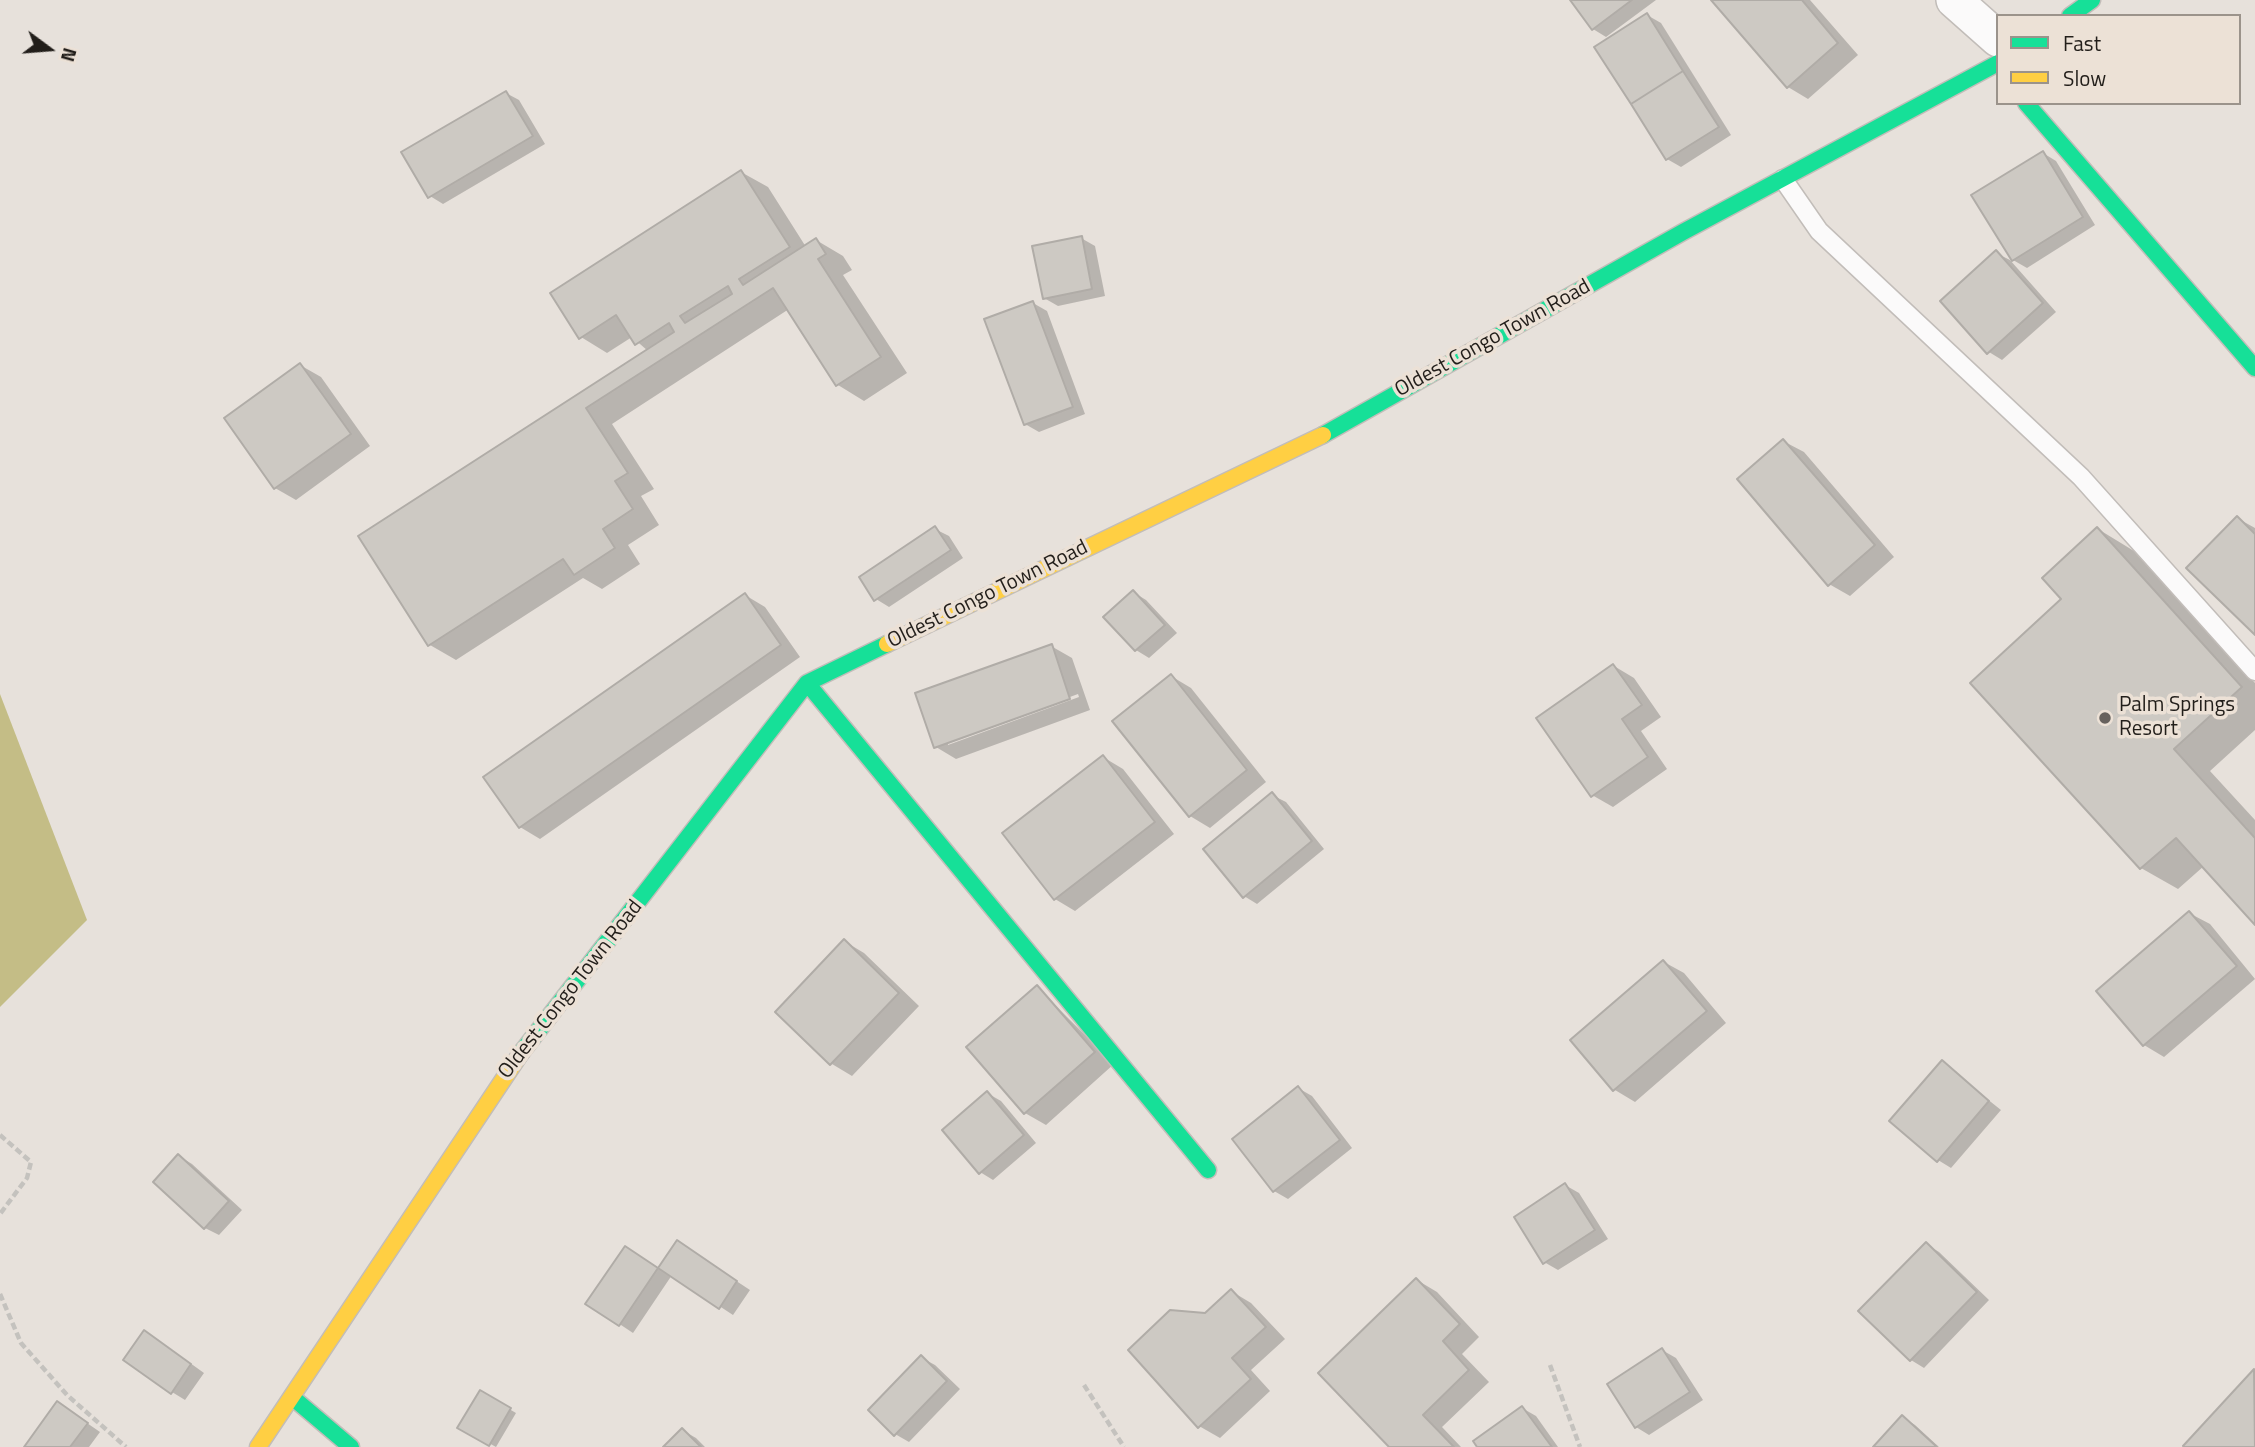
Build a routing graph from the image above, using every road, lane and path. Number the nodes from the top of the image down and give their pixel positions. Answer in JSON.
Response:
{"nodes":[{"id":1,"x":1954,"y":0,"type":"edge"},
{"id":2,"x":2092,"y":0,"type":"edge"},
{"id":3,"x":2073,"y":14,"type":"edge"},
{"id":4,"x":1996,"y":59,"type":"edge"},
{"id":5,"x":1996,"y":61,"type":"edge"},
{"id":6,"x":2028,"y":105,"type":"edge"},
{"id":7,"x":1783,"y":178,"type":"junction"},
{"id":8,"x":2255,"y":368,"type":"edge"},
{"id":9,"x":2255,"y":671,"type":"edge"},
{"id":10,"x":807,"y":683,"type":"junction"},
{"id":11,"x":0,"y":1135,"type":"edge"},
{"id":12,"x":1208,"y":1170,"type":"dead end"},
{"id":13,"x":0,"y":1214,"type":"edge"},
{"id":14,"x":0,"y":1294,"type":"edge"},
{"id":15,"x":1550,"y":1365,"type":"dead end"},
{"id":16,"x":1084,"y":1385,"type":"dead end"},
{"id":17,"x":292,"y":1397,"type":"junction"},
{"id":18,"x":126,"y":1447,"type":"edge"},
{"id":19,"x":258,"y":1447,"type":"edge"},
{"id":20,"x":351,"y":1447,"type":"edge"},
{"id":21,"x":1124,"y":1447,"type":"edge"},
{"id":22,"x":1580,"y":1447,"type":"edge"}],
"edges":[{"from":1,"to":4,"type":"street"},
{"from":2,"to":3,"type":"street"},
{"from":5,"to":7,"type":"street","name":"Oldest Congo Town Road"},
{"from":6,"to":8,"type":"street"},
{"from":7,"to":9,"type":"lane"},
{"from":7,"to":10,"type":"street","name":"Oldest Congo Town Road"},
{"from":10,"to":12,"type":"street"},
{"from":10,"to":17,"type":"street","name":"Oldest Congo Town Road"},
{"from":11,"to":13,"type":"path"},
{"from":14,"to":18,"type":"path"},
{"from":15,"to":22,"type":"path"},
{"from":16,"to":21,"type":"path"},
{"from":17,"to":19,"type":"street","name":"Oldest Congo Town Road"},
{"from":17,"to":20,"type":"street"}]}
